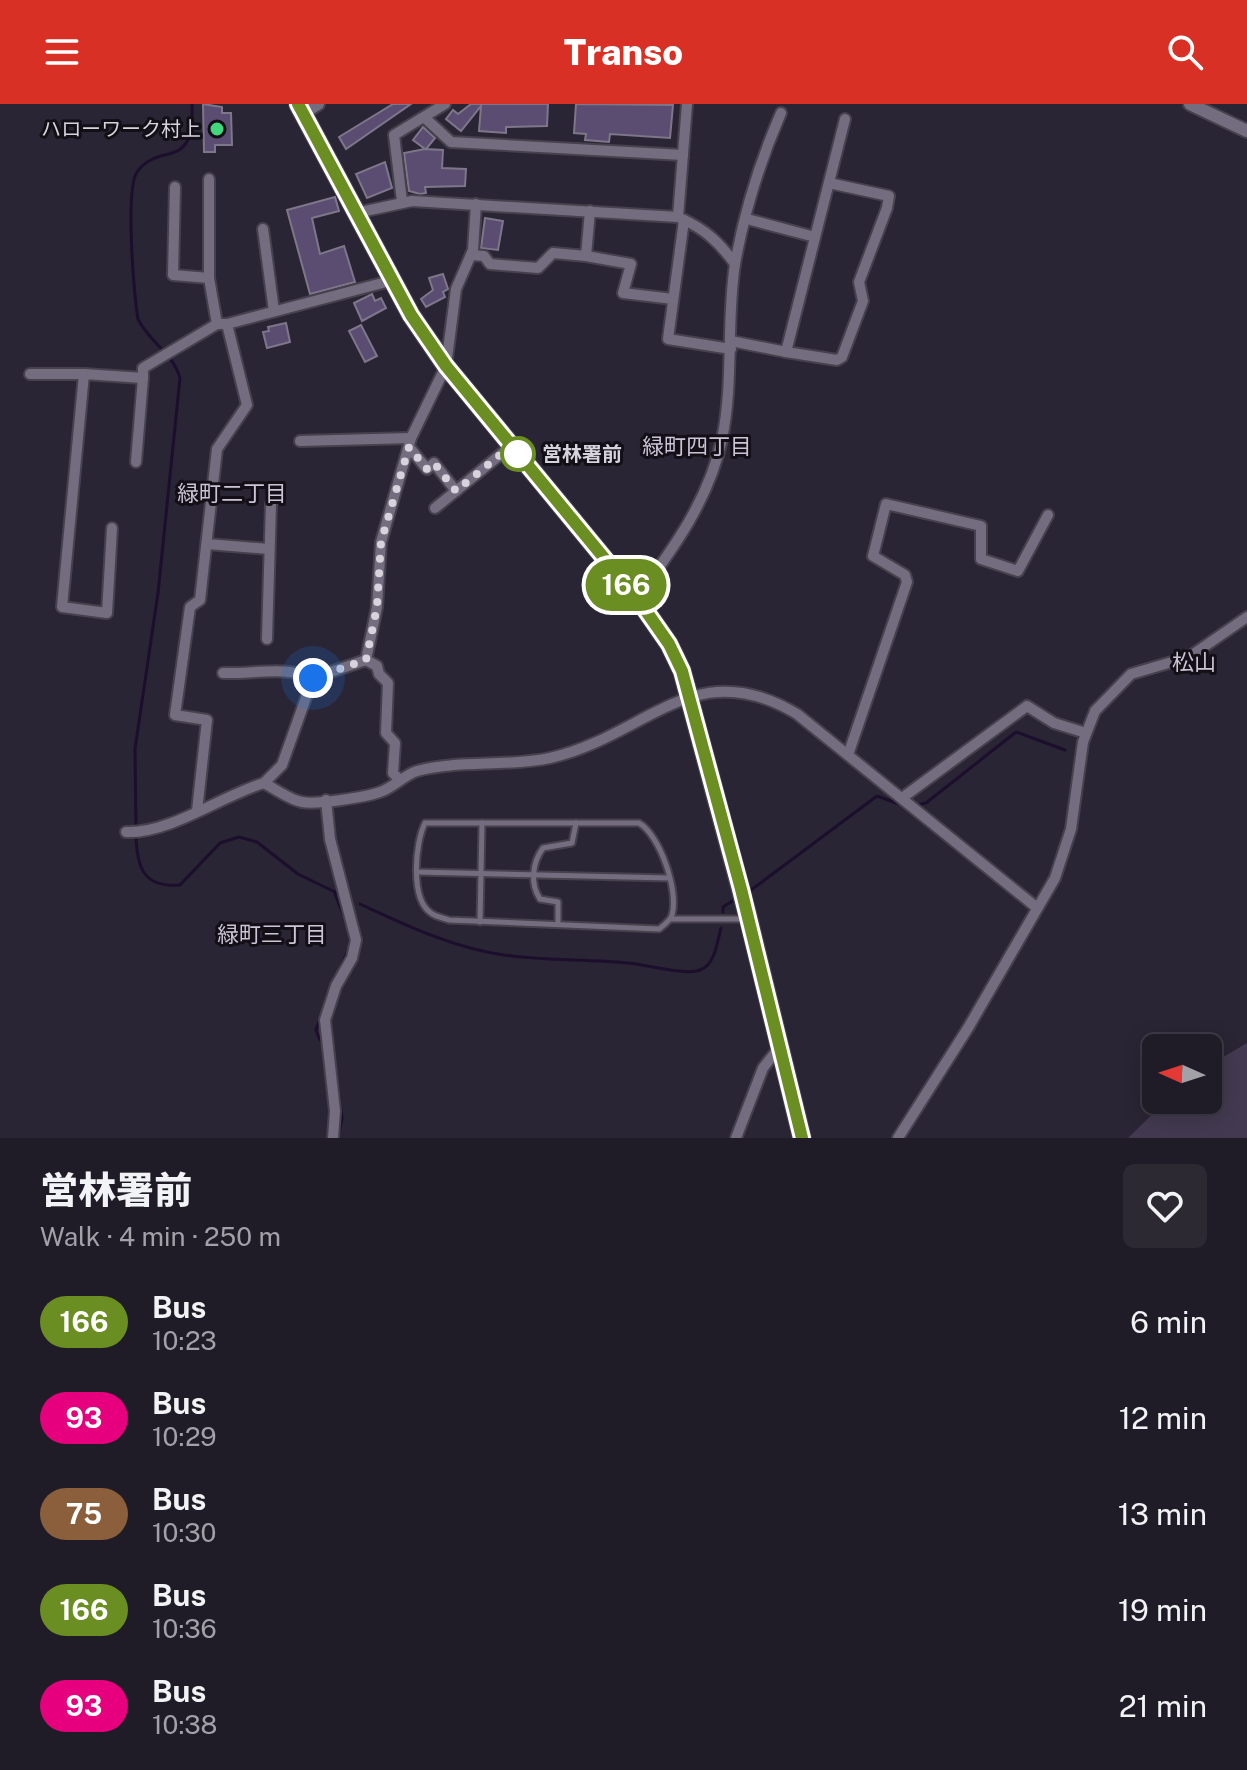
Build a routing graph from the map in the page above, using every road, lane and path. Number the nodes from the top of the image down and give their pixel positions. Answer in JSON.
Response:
{"nodes":[{"id":1,"x":445,"y":104,"type":"edge"},
{"id":2,"x":687,"y":104,"type":"edge"},
{"id":3,"x":1190,"y":104,"type":"edge"},
{"id":4,"x":307,"y":107,"type":"edge"},
{"id":5,"x":781,"y":113,"type":"dead end"},
{"id":6,"x":425,"y":118,"type":"junction"},
{"id":7,"x":845,"y":119,"type":"dead end"},
{"id":8,"x":1247,"y":131,"type":"edge"},
{"id":9,"x":683,"y":155,"type":"junction"},
{"id":10,"x":209,"y":179,"type":"dead end"},
{"id":11,"x":829,"y":183,"type":"junction"},
{"id":12,"x":175,"y":187,"type":"dead end"},
{"id":13,"x":402,"y":201,"type":"junction"},
{"id":14,"x":476,"y":204,"type":"junction"},
{"id":15,"x":590,"y":211,"type":"junction"},
{"id":16,"x":356,"y":213,"type":"junction"},
{"id":17,"x":681,"y":219,"type":"junction"},
{"id":18,"x":747,"y":219,"type":"junction"},
{"id":19,"x":263,"y":229,"type":"dead end"},
{"id":20,"x":815,"y":237,"type":"junction"},
{"id":21,"x":471,"y":255,"type":"junction"},
{"id":22,"x":586,"y":256,"type":"junction"},
{"id":23,"x":735,"y":264,"type":"junction"},
{"id":24,"x":209,"y":278,"type":"junction"},
{"id":25,"x":390,"y":281,"type":"junction"},
{"id":26,"x":673,"y":299,"type":"junction"},
{"id":27,"x":274,"y":311,"type":"junction"},
{"id":28,"x":222,"y":324,"type":"junction"},
{"id":29,"x":731,"y":345,"type":"junction"},
{"id":30,"x":786,"y":352,"type":"junction"},
{"id":31,"x":446,"y":366,"type":"junction"},
{"id":32,"x":30,"y":374,"type":"dead end"},
{"id":33,"x":84,"y":374,"type":"junction"},
{"id":34,"x":143,"y":378,"type":"junction"},
{"id":35,"x":300,"y":441,"type":"dead end"},
{"id":36,"x":410,"y":443,"type":"junction"},
{"id":37,"x":511,"y":446,"type":"junction"},
{"id":38,"x":136,"y":462,"type":"dead end"},
{"id":39,"x":456,"y":491,"type":"junction"},
{"id":40,"x":271,"y":504,"type":"dead end"},
{"id":41,"x":435,"y":508,"type":"dead end"},
{"id":42,"x":1048,"y":515,"type":"dead end"},
{"id":43,"x":112,"y":528,"type":"dead end"},
{"id":44,"x":207,"y":544,"type":"junction"},
{"id":45,"x":269,"y":549,"type":"junction"},
{"id":46,"x":637,"y":598,"type":"junction"},
{"id":47,"x":1247,"y":617,"type":"edge"},
{"id":48,"x":267,"y":639,"type":"dead end"},
{"id":49,"x":366,"y":660,"type":"junction"},
{"id":50,"x":223,"y":673,"type":"dead end"},
{"id":51,"x":313,"y":678,"type":"junction"},
{"id":52,"x":691,"y":694,"type":"junction"},
{"id":53,"x":1086,"y":733,"type":"junction"},
{"id":54,"x":848,"y":755,"type":"junction"},
{"id":55,"x":400,"y":780,"type":"junction"},
{"id":56,"x":264,"y":783,"type":"junction"},
{"id":57,"x":902,"y":798,"type":"junction"},
{"id":58,"x":326,"y":800,"type":"junction"},
{"id":59,"x":197,"y":811,"type":"junction"},
{"id":60,"x":482,"y":823,"type":"junction"},
{"id":61,"x":576,"y":823,"type":"junction"},
{"id":62,"x":126,"y":832,"type":"dead end"},
{"id":63,"x":418,"y":872,"type":"junction"},
{"id":64,"x":480,"y":874,"type":"junction"},
{"id":65,"x":534,"y":875,"type":"junction"},
{"id":66,"x":669,"y":878,"type":"junction"},
{"id":67,"x":1036,"y":907,"type":"junction"},
{"id":68,"x":748,"y":917,"type":"junction"},
{"id":69,"x":671,"y":919,"type":"junction"},
{"id":70,"x":480,"y":922,"type":"junction"},
{"id":71,"x":558,"y":922,"type":"junction"},
{"id":72,"x":779,"y":1048,"type":"junction"},
{"id":73,"x":333,"y":1138,"type":"edge"},
{"id":74,"x":736,"y":1138,"type":"edge"},
{"id":75,"x":802,"y":1138,"type":"edge"},
{"id":76,"x":898,"y":1138,"type":"edge"}],
"edges":[{"from":1,"to":6,"type":"street"},
{"from":2,"to":9,"type":"street"},
{"from":3,"to":8,"type":"street"},
{"from":4,"to":16,"type":"highway"},
{"from":5,"to":18,"type":"street"},
{"from":6,"to":9,"type":"street"},
{"from":6,"to":13,"type":"street"},
{"from":7,"to":11,"type":"street"},
{"from":9,"to":17,"type":"street"},
{"from":10,"to":24,"type":"street"},
{"from":11,"to":20,"type":"street"},
{"from":11,"to":30,"type":"street"},
{"from":12,"to":24,"type":"street"},
{"from":13,"to":14,"type":"street"},
{"from":13,"to":16,"type":"street"},
{"from":14,"to":15,"type":"street"},
{"from":14,"to":21,"type":"street"},
{"from":15,"to":17,"type":"street"},
{"from":15,"to":22,"type":"street"},
{"from":16,"to":25,"type":"highway"},
{"from":17,"to":23,"type":"street"},
{"from":17,"to":26,"type":"street"},
{"from":18,"to":20,"type":"street"},
{"from":18,"to":23,"type":"street"},
{"from":19,"to":27,"type":"street"},
{"from":20,"to":30,"type":"street"},
{"from":21,"to":22,"type":"street"},
{"from":21,"to":31,"type":"street"},
{"from":22,"to":26,"type":"street"},
{"from":23,"to":29,"type":"street"},
{"from":24,"to":28,"type":"street"},
{"from":25,"to":27,"type":"street"},
{"from":25,"to":31,"type":"highway"},
{"from":26,"to":29,"type":"street"},
{"from":27,"to":28,"type":"street"},
{"from":28,"to":34,"type":"street"},
{"from":28,"to":44,"type":"street"},
{"from":29,"to":30,"type":"street"},
{"from":29,"to":46,"type":"street"},
{"from":31,"to":36,"type":"street"},
{"from":31,"to":37,"type":"highway"},
{"from":32,"to":33,"type":"street"},
{"from":33,"to":34,"type":"street"},
{"from":33,"to":43,"type":"street"},
{"from":34,"to":38,"type":"street"},
{"from":35,"to":36,"type":"street"},
{"from":36,"to":39,"type":"street"},
{"from":36,"to":49,"type":"street"},
{"from":37,"to":39,"type":"street"},
{"from":37,"to":46,"type":"highway"},
{"from":39,"to":41,"type":"street"},
{"from":40,"to":45,"type":"street"},
{"from":42,"to":54,"type":"street"},
{"from":44,"to":45,"type":"street"},
{"from":44,"to":59,"type":"street"},
{"from":45,"to":48,"type":"street"},
{"from":46,"to":52,"type":"highway"},
{"from":47,"to":53,"type":"street"},
{"from":49,"to":51,"type":"street"},
{"from":49,"to":55,"type":"street"},
{"from":50,"to":51,"type":"street"},
{"from":51,"to":56,"type":"street"},
{"from":52,"to":54,"type":"street"},
{"from":52,"to":55,"type":"street"},
{"from":52,"to":68,"type":"highway"},
{"from":53,"to":57,"type":"street"},
{"from":53,"to":67,"type":"street"},
{"from":54,"to":57,"type":"street"},
{"from":55,"to":58,"type":"street"},
{"from":56,"to":58,"type":"street"},
{"from":56,"to":59,"type":"street"},
{"from":57,"to":67,"type":"street"},
{"from":58,"to":73,"type":"street"},
{"from":59,"to":62,"type":"street"},
{"from":60,"to":61,"type":"lane"},
{"from":60,"to":63,"type":"lane"},
{"from":60,"to":64,"type":"lane"},
{"from":61,"to":65,"type":"lane"},
{"from":61,"to":66,"type":"lane"},
{"from":63,"to":64,"type":"lane"},
{"from":63,"to":70,"type":"lane"},
{"from":64,"to":65,"type":"lane"},
{"from":64,"to":70,"type":"lane"},
{"from":65,"to":66,"type":"lane"},
{"from":65,"to":71,"type":"lane"},
{"from":66,"to":69,"type":"lane"},
{"from":67,"to":76,"type":"street"},
{"from":68,"to":69,"type":"lane"},
{"from":68,"to":72,"type":"highway"},
{"from":69,"to":71,"type":"lane"},
{"from":70,"to":71,"type":"lane"},
{"from":72,"to":74,"type":"street"},
{"from":72,"to":75,"type":"highway"}]}
